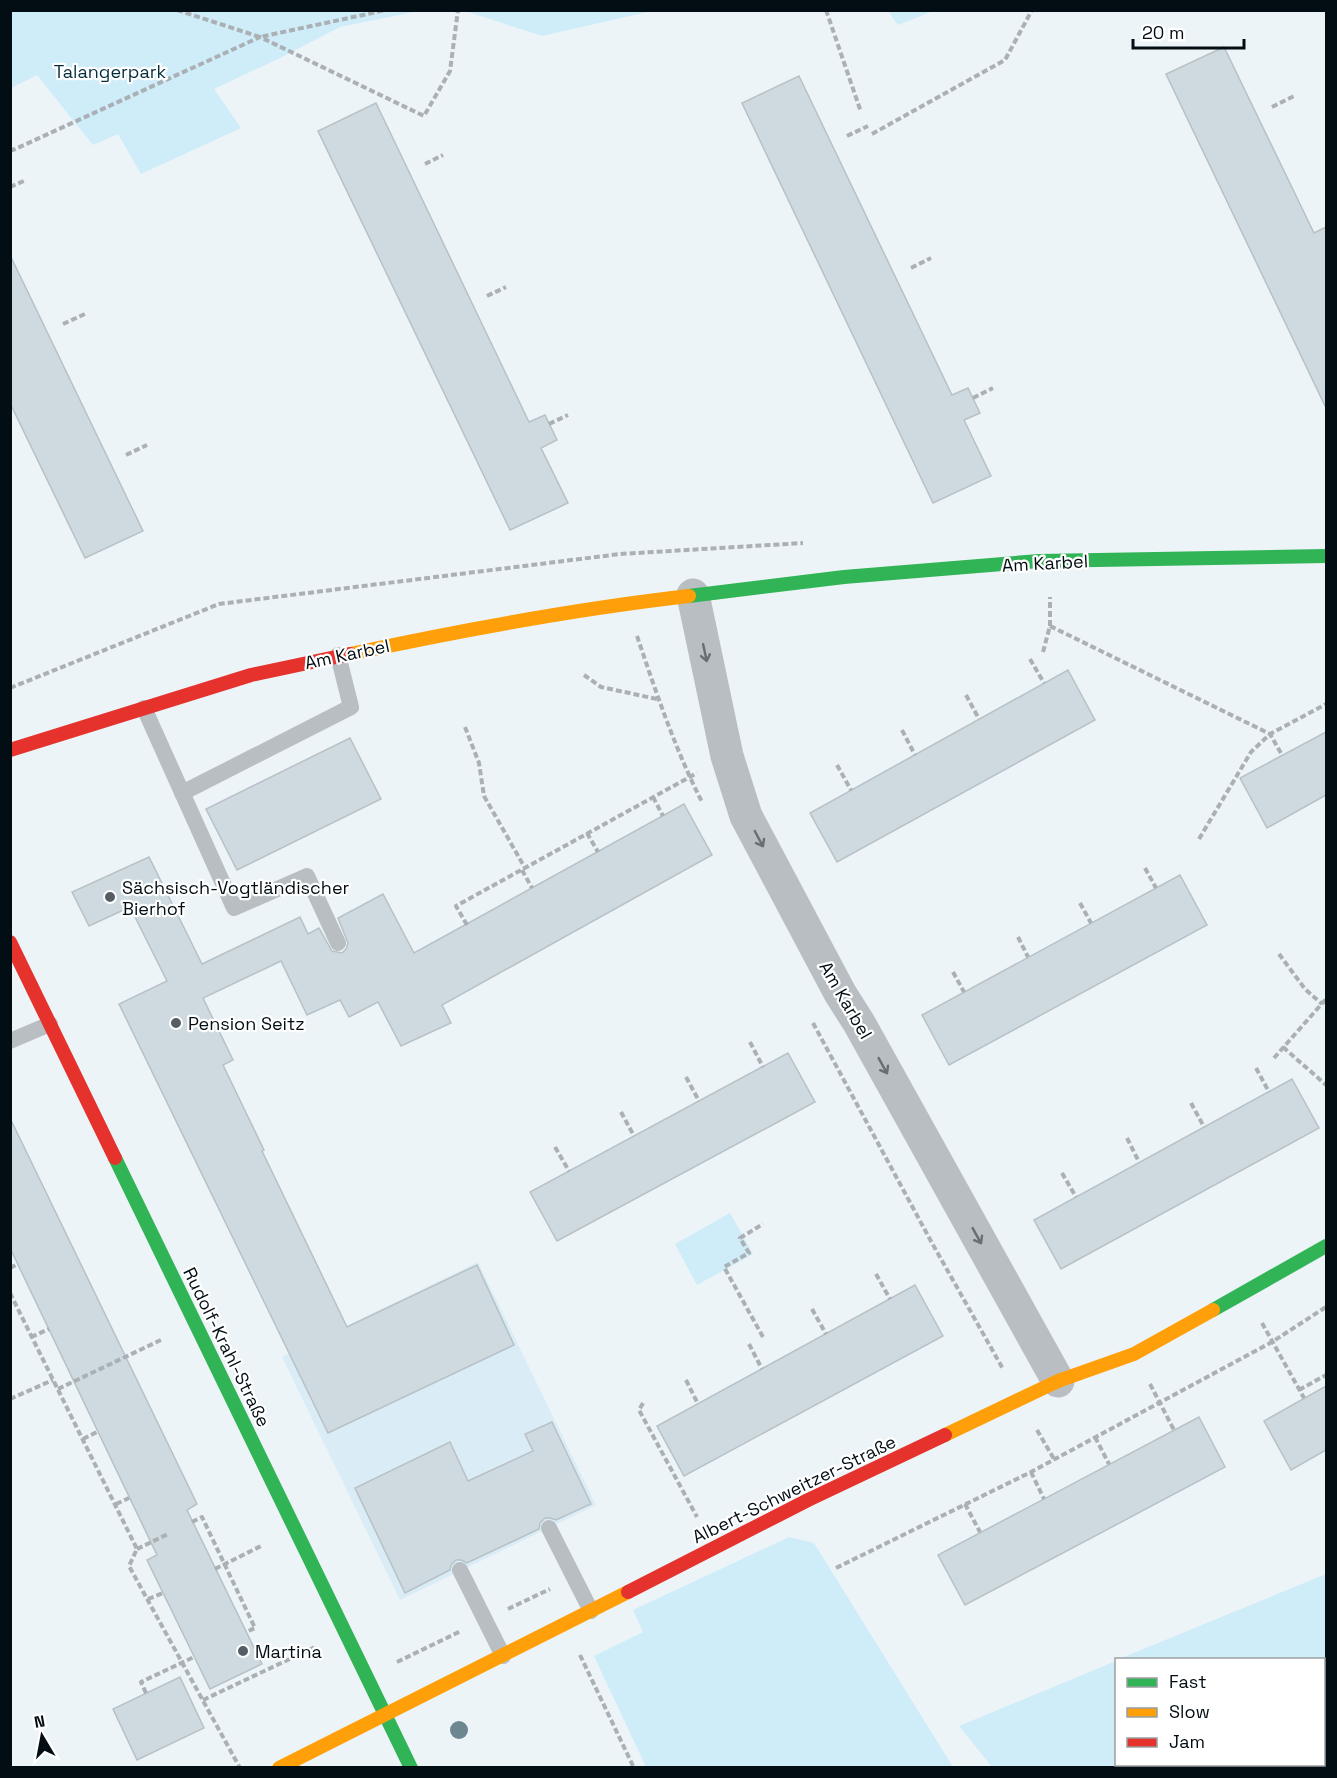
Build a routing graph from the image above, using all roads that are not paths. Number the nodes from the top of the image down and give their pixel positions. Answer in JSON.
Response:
{"nodes":[{"id":1,"x":1326,"y":556,"type":"edge"},
{"id":2,"x":693,"y":596,"type":"junction"},
{"id":3,"x":338,"y":655,"type":"junction"},
{"id":4,"x":144,"y":708,"type":"junction"},
{"id":5,"x":10,"y":750,"type":"edge"},
{"id":6,"x":182,"y":793,"type":"junction"},
{"id":7,"x":10,"y":942,"type":"edge"},
{"id":8,"x":338,"y":943,"type":"dead end"},
{"id":9,"x":50,"y":1024,"type":"junction"},
{"id":10,"x":10,"y":1041,"type":"edge"},
{"id":11,"x":1326,"y":1246,"type":"edge"},
{"id":12,"x":1058,"y":1381,"type":"junction"},
{"id":13,"x":549,"y":1528,"type":"dead end"},
{"id":14,"x":460,"y":1570,"type":"dead end"},
{"id":15,"x":591,"y":1611,"type":"junction"},
{"id":16,"x":503,"y":1656,"type":"junction"},
{"id":17,"x":385,"y":1716,"type":"junction"},
{"id":18,"x":279,"y":1767,"type":"edge"},
{"id":19,"x":411,"y":1767,"type":"edge"}],
"edges":[{"from":1,"to":2,"type":"street","name":"Am Karbel"},
{"from":2,"to":3,"type":"street","name":"Am Karbel"},
{"from":2,"to":12,"type":"street","name":"Am Karbel","one_way":true},
{"from":3,"to":4,"type":"street","name":"Am Karbel"},
{"from":3,"to":6,"type":"lane"},
{"from":4,"to":5,"type":"street","name":"Am Karbel"},
{"from":4,"to":6,"type":"lane"},
{"from":6,"to":8,"type":"lane"},
{"from":7,"to":9,"type":"street","name":"Rudolf-Krahl-Straße"},
{"from":9,"to":10,"type":"lane"},
{"from":9,"to":17,"type":"street","name":"Rudolf-Krahl-Straße"},
{"from":11,"to":12,"type":"street","name":"Albert-Schweitzer-Straße"},
{"from":12,"to":15,"type":"street","name":"Albert-Schweitzer-Straße"},
{"from":13,"to":15,"type":"lane"},
{"from":14,"to":16,"type":"lane"},
{"from":15,"to":16,"type":"street","name":"Albert-Schweitzer-Straße"},
{"from":16,"to":17,"type":"street","name":"Albert-Schweitzer-Straße"},
{"from":17,"to":18,"type":"street","name":"Albert-Schweitzer-Straße"},
{"from":17,"to":19,"type":"street","name":"Rudolf-Krahl-Straße"}]}
